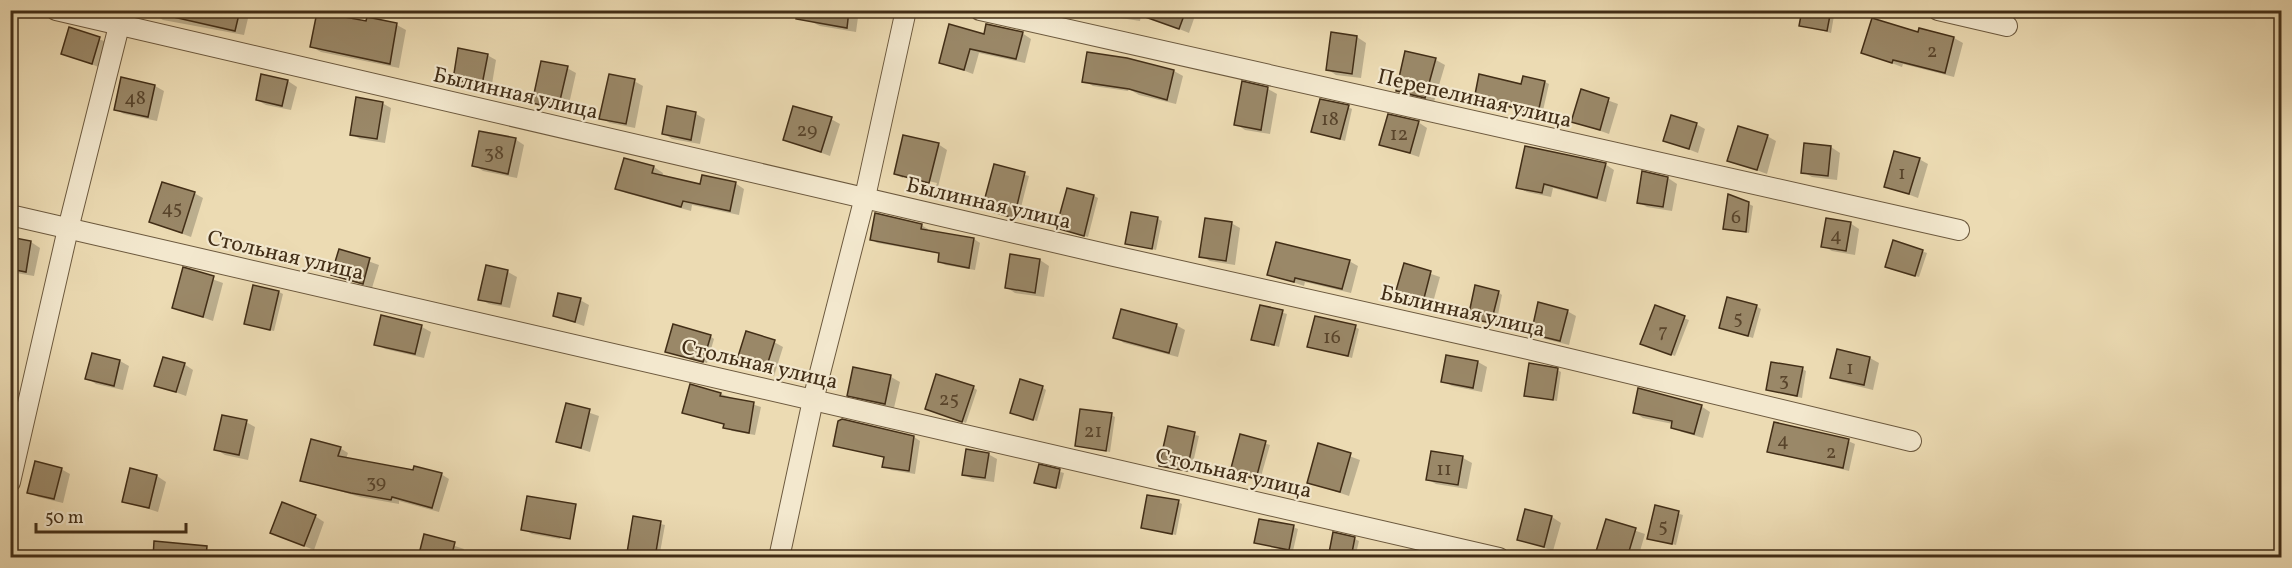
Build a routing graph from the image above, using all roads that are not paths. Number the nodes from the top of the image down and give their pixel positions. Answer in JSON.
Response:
{"nodes":[{"id":1,"x":56,"y":10,"type":"edge"},
{"id":2,"x":906,"y":10,"type":"edge"},
{"id":3,"x":980,"y":10,"type":"edge"},
{"id":4,"x":1938,"y":10,"type":"edge"},
{"id":5,"x":122,"y":18,"type":"edge"},
{"id":6,"x":2007,"y":26,"type":"dead end"},
{"id":7,"x":865,"y":197,"type":"junction"},
{"id":8,"x":10,"y":215,"type":"edge"},
{"id":9,"x":68,"y":229,"type":"junction"},
{"id":10,"x":1959,"y":230,"type":"dead end"},
{"id":11,"x":813,"y":400,"type":"junction"},
{"id":12,"x":1911,"y":441,"type":"dead end"},
{"id":13,"x":10,"y":482,"type":"edge"},
{"id":14,"x":779,"y":558,"type":"edge"},
{"id":15,"x":1499,"y":558,"type":"edge"}],
"edges":[{"from":1,"to":5,"type":"street","name":"Былинная улица"},
{"from":2,"to":7,"type":"street"},
{"from":3,"to":10,"type":"street","name":"Перепелиная улица"},
{"from":4,"to":6,"type":"street"},
{"from":5,"to":7,"type":"street","name":"Былинная улица"},
{"from":5,"to":9,"type":"street"},
{"from":7,"to":11,"type":"street"},
{"from":7,"to":12,"type":"street","name":"Былинная улица"},
{"from":8,"to":9,"type":"street","name":"Стольная улица"},
{"from":9,"to":11,"type":"street","name":"Стольная улица"},
{"from":9,"to":13,"type":"street"},
{"from":11,"to":14,"type":"street"},
{"from":11,"to":15,"type":"street","name":"Стольная улица"}]}
